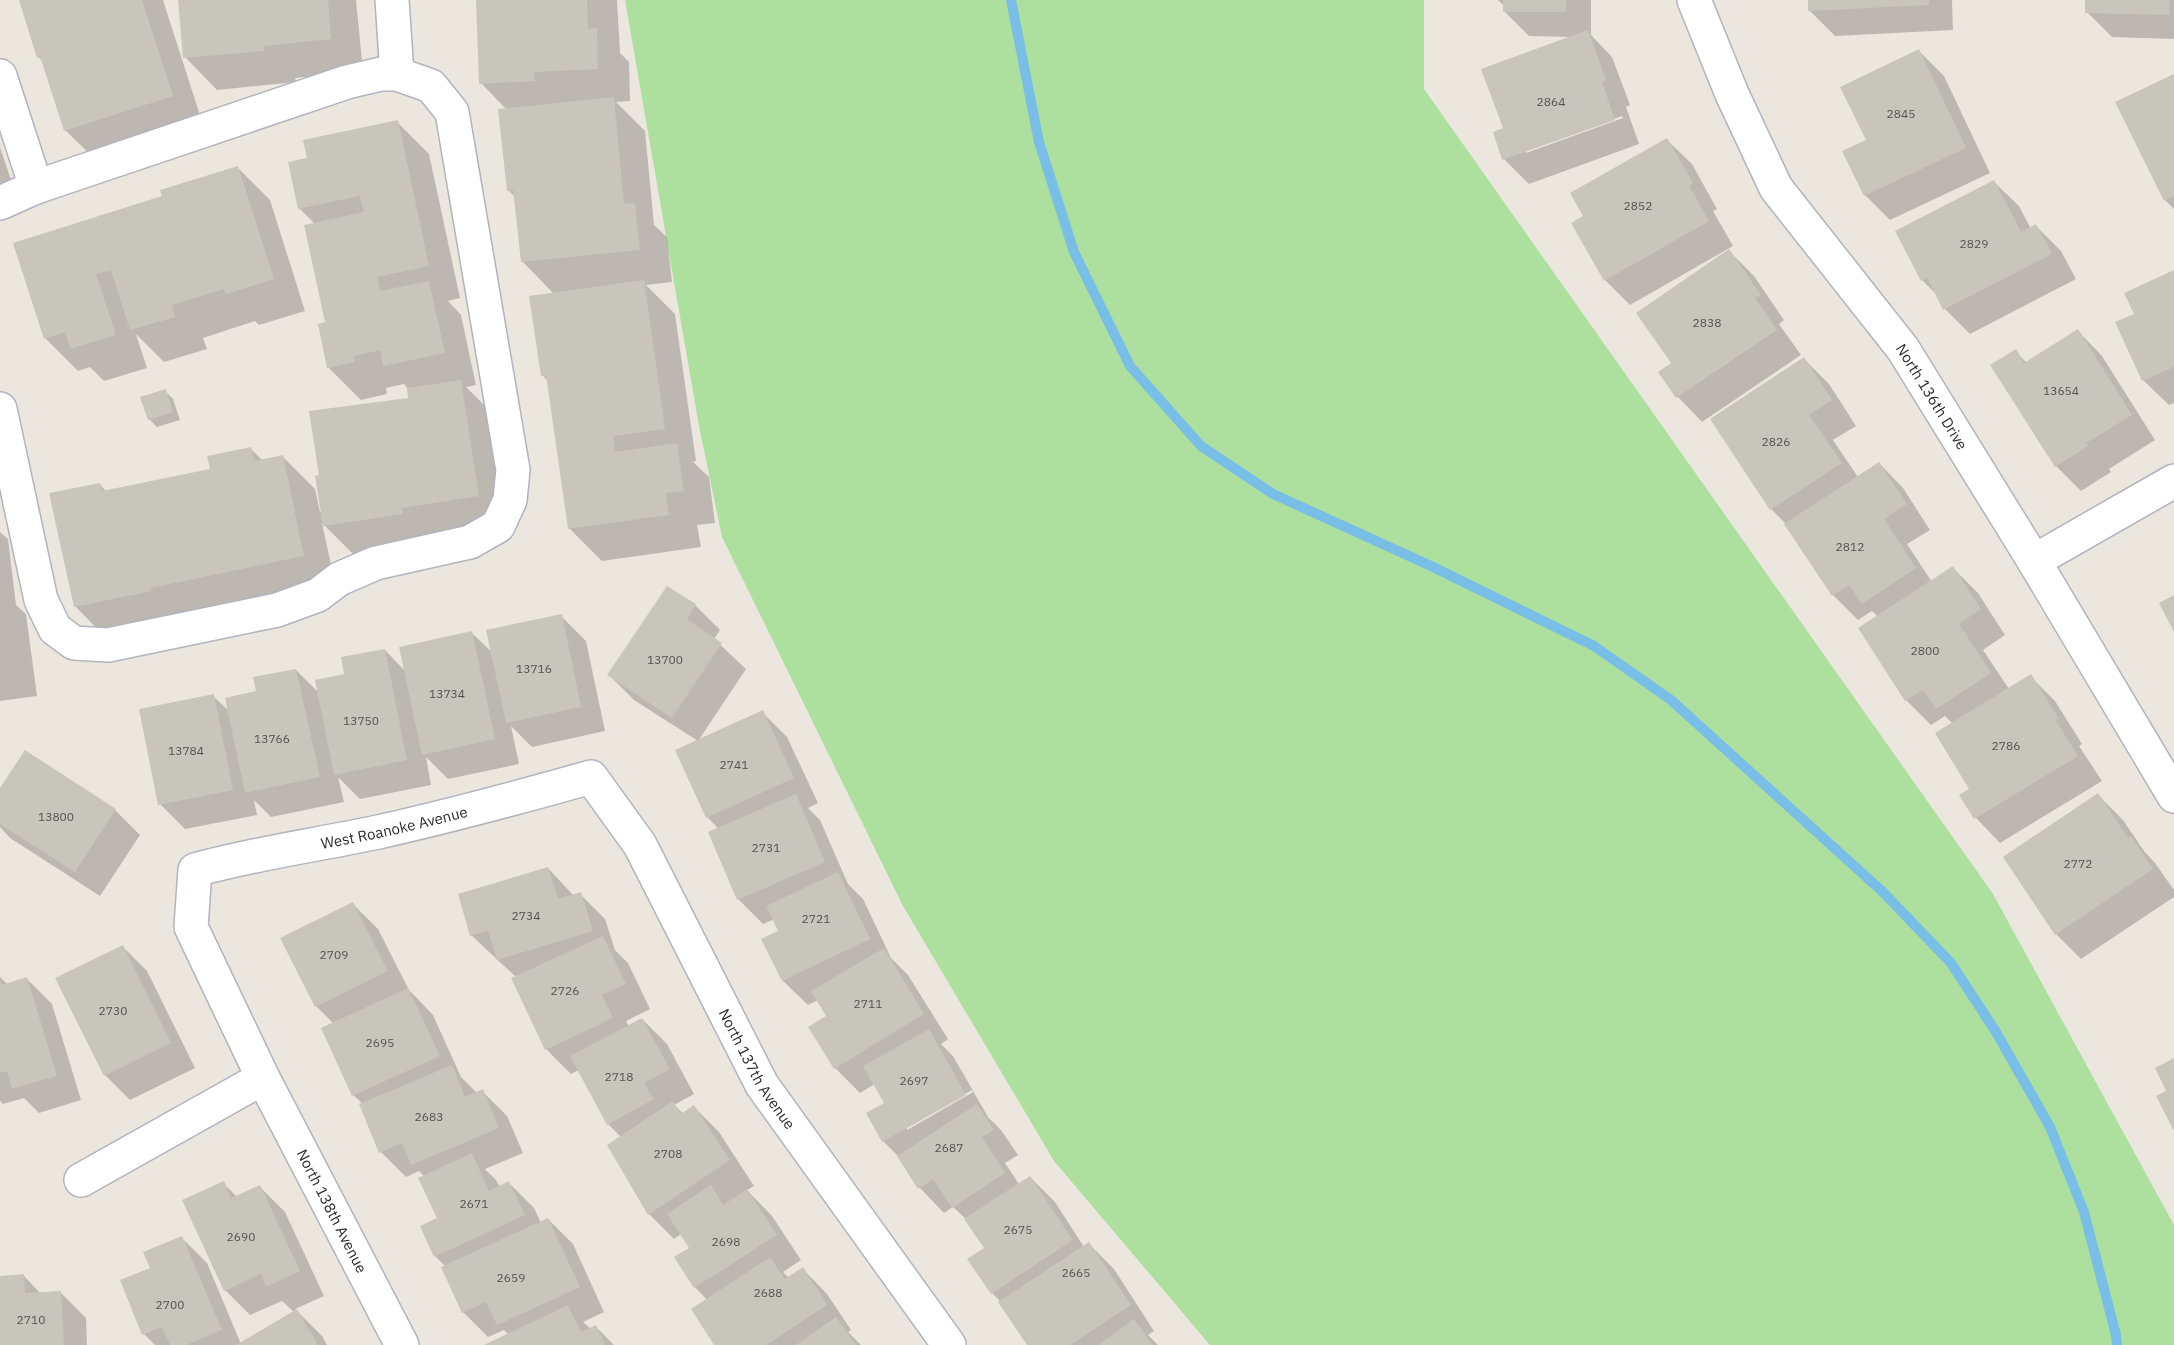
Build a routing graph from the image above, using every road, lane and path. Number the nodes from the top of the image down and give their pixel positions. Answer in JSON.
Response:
{"nodes":[{"id":1,"x":392,"y":0,"type":"edge"},
{"id":2,"x":1694,"y":0,"type":"edge"},
{"id":3,"x":397,"y":75,"type":"junction"},
{"id":4,"x":0,"y":76,"type":"edge"},
{"id":5,"x":36,"y":187,"type":"junction"},
{"id":6,"x":0,"y":203,"type":"edge"},
{"id":7,"x":0,"y":409,"type":"edge"},
{"id":8,"x":2,"y":442,"type":"edge"},
{"id":9,"x":2174,"y":481,"type":"edge"},
{"id":10,"x":2034,"y":561,"type":"junction"},
{"id":11,"x":591,"y":777,"type":"joint"},
{"id":12,"x":2174,"y":796,"type":"edge"},
{"id":13,"x":195,"y":870,"type":"joint"},
{"id":14,"x":263,"y":1078,"type":"junction"},
{"id":15,"x":81,"y":1180,"type":"dead end"},
{"id":16,"x":402,"y":1345,"type":"edge"},
{"id":17,"x":949,"y":1345,"type":"edge"}],
"edges":[{"from":1,"to":3,"type":"street"},
{"from":2,"to":10,"type":"street","name":"North 136th Drive"},
{"from":3,"to":5,"type":"street"},
{"from":3,"to":8,"type":"street"},
{"from":4,"to":5,"type":"street"},
{"from":5,"to":6,"type":"street"},
{"from":7,"to":8,"type":"street"},
{"from":9,"to":10,"type":"street"},
{"from":10,"to":12,"type":"street","name":"North 136th Drive"},
{"from":11,"to":13,"type":"street","name":"West Roanoke Avenue"},
{"from":11,"to":17,"type":"street","name":"North 137th Avenue"},
{"from":13,"to":14,"type":"street","name":"North 138th Avenue"},
{"from":14,"to":15,"type":"street"},
{"from":14,"to":16,"type":"street","name":"North 138th Avenue"}]}
